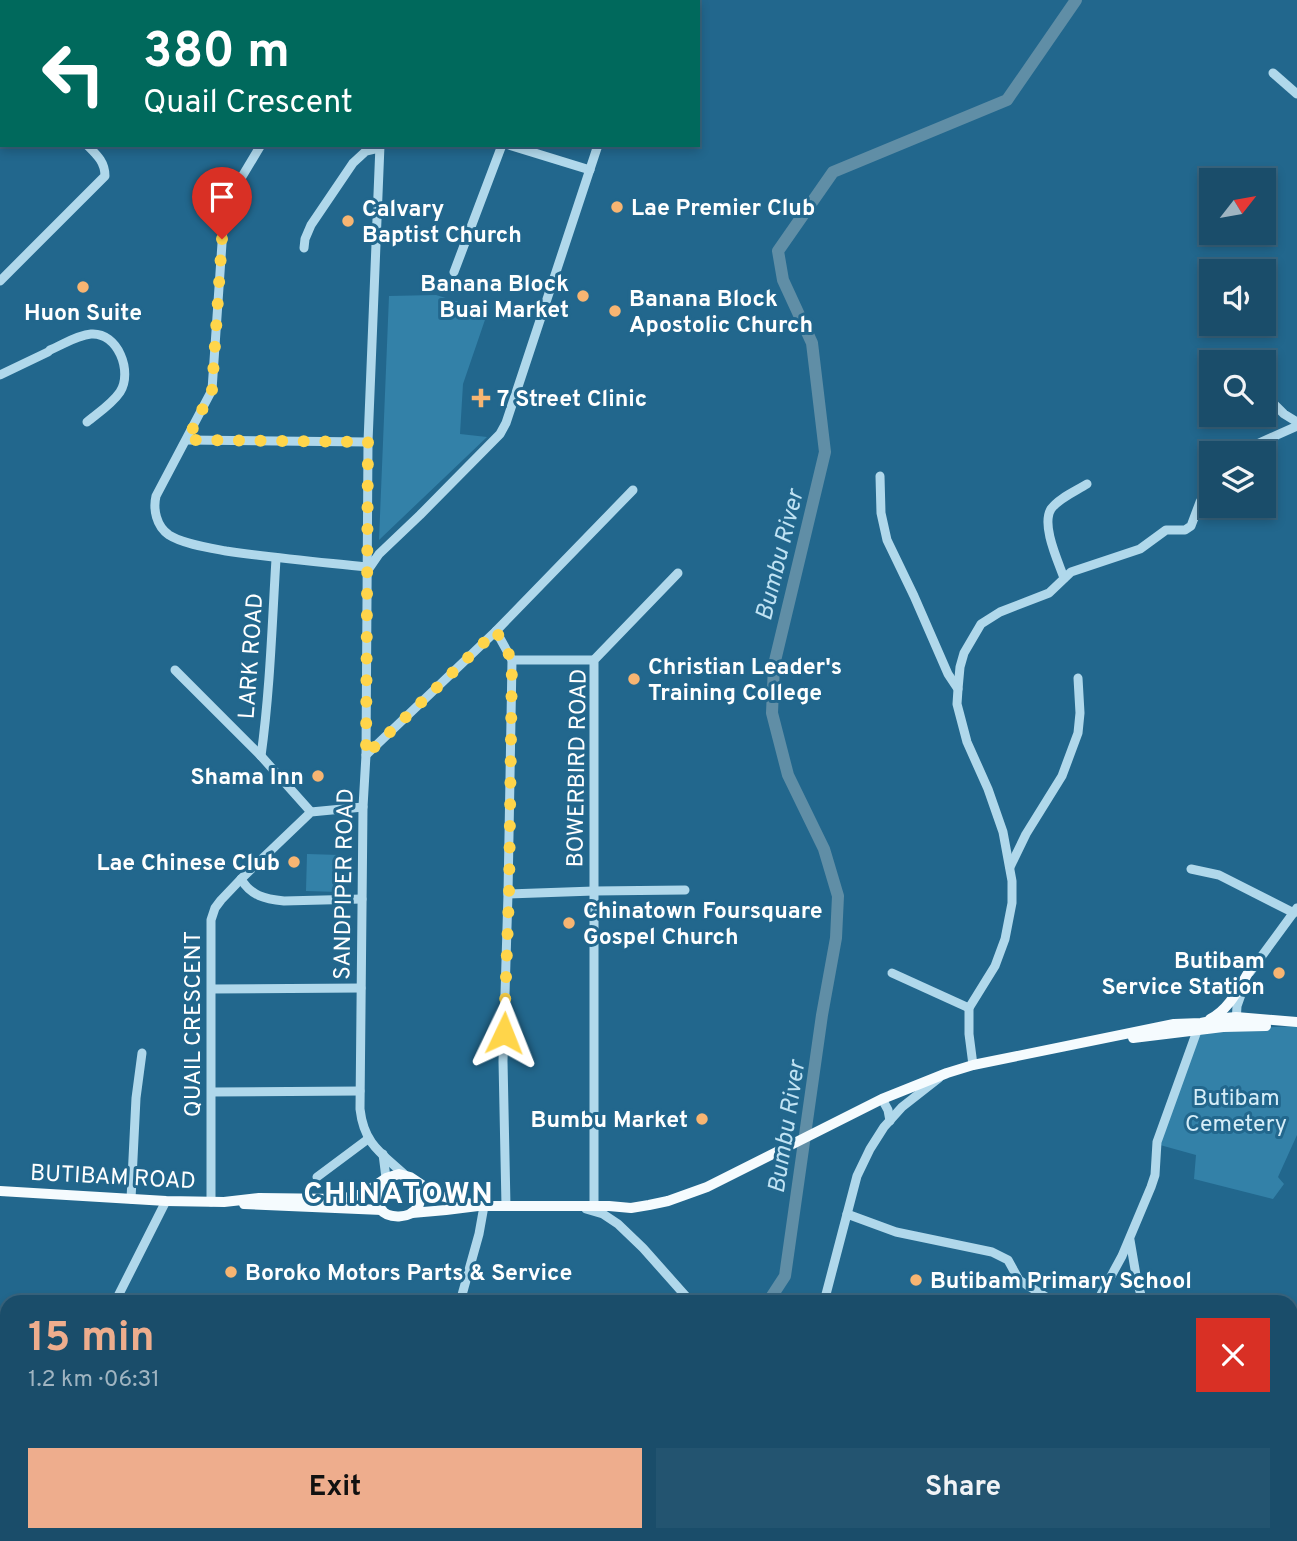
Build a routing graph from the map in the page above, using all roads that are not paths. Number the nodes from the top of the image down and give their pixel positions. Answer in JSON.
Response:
{"nodes":[{"id":1,"x":1273,"y":73,"type":"dead end"},
{"id":2,"x":1297,"y":93,"type":"edge"},
{"id":3,"x":89,"y":147,"type":"edge"},
{"id":4,"x":260,"y":147,"type":"edge"},
{"id":5,"x":379,"y":147,"type":"edge"},
{"id":6,"x":501,"y":147,"type":"edge"},
{"id":7,"x":515,"y":147,"type":"edge"},
{"id":8,"x":597,"y":147,"type":"edge"},
{"id":9,"x":590,"y":170,"type":"junction"},
{"id":10,"x":304,"y":248,"type":"dead end"},
{"id":11,"x":454,"y":272,"type":"dead end"},
{"id":12,"x":0,"y":281,"type":"edge"},
{"id":13,"x":0,"y":375,"type":"edge"},
{"id":14,"x":1276,"y":406,"type":"edge"},
{"id":15,"x":87,"y":422,"type":"dead end"},
{"id":16,"x":1297,"y":424,"type":"edge"},
{"id":17,"x":187,"y":440,"type":"junction"},
{"id":18,"x":1263,"y":441,"type":"edge"},
{"id":19,"x":368,"y":442,"type":"junction"},
{"id":20,"x":880,"y":476,"type":"dead end"},
{"id":21,"x":1087,"y":484,"type":"dead end"},
{"id":22,"x":633,"y":490,"type":"dead end"},
{"id":23,"x":1199,"y":505,"type":"edge"},
{"id":24,"x":276,"y":559,"type":"junction"},
{"id":25,"x":366,"y":570,"type":"junction"},
{"id":26,"x":678,"y":573,"type":"dead end"},
{"id":27,"x":1064,"y":578,"type":"junction"},
{"id":28,"x":496,"y":631,"type":"junction"},
{"id":29,"x":512,"y":660,"type":"junction"},
{"id":30,"x":594,"y":660,"type":"junction"},
{"id":31,"x":175,"y":670,"type":"dead end"},
{"id":32,"x":1079,"y":677,"type":"dead end"},
{"id":33,"x":958,"y":689,"type":"junction"},
{"id":34,"x":366,"y":755,"type":"junction"},
{"id":35,"x":261,"y":756,"type":"junction"},
{"id":36,"x":363,"y":807,"type":"junction"},
{"id":37,"x":311,"y":812,"type":"junction"},
{"id":38,"x":1010,"y":867,"type":"junction"},
{"id":39,"x":1191,"y":869,"type":"dead end"},
{"id":40,"x":241,"y":878,"type":"junction"},
{"id":41,"x":685,"y":890,"type":"dead end"},
{"id":42,"x":594,"y":891,"type":"junction"},
{"id":43,"x":509,"y":894,"type":"junction"},
{"id":44,"x":362,"y":900,"type":"junction"},
{"id":45,"x":1295,"y":911,"type":"edge"},
{"id":46,"x":1253,"y":965,"type":"junction"},
{"id":47,"x":892,"y":973,"type":"dead end"},
{"id":48,"x":361,"y":988,"type":"junction"},
{"id":49,"x":212,"y":989,"type":"junction"},
{"id":50,"x":969,"y":1008,"type":"junction"},
{"id":51,"x":1230,"y":1022,"type":"junction"},
{"id":52,"x":1297,"y":1024,"type":"edge"},
{"id":53,"x":1199,"y":1027,"type":"junction"},
{"id":54,"x":142,"y":1053,"type":"dead end"},
{"id":55,"x":973,"y":1065,"type":"junction"},
{"id":56,"x":947,"y":1073,"type":"junction"},
{"id":57,"x":360,"y":1091,"type":"junction"},
{"id":58,"x":212,"y":1092,"type":"junction"},
{"id":59,"x":881,"y":1099,"type":"junction"},
{"id":60,"x":890,"y":1121,"type":"junction"},
{"id":61,"x":368,"y":1139,"type":"junction"},
{"id":62,"x":383,"y":1154,"type":"junction"},
{"id":63,"x":317,"y":1177,"type":"dead end"},
{"id":64,"x":410,"y":1178,"type":"junction"},
{"id":65,"x":383,"y":1180,"type":"junction"},
{"id":66,"x":0,"y":1191,"type":"edge"},
{"id":67,"x":131,"y":1199,"type":"junction"},
{"id":68,"x":166,"y":1201,"type":"junction"},
{"id":69,"x":211,"y":1202,"type":"junction"},
{"id":70,"x":224,"y":1202,"type":"junction"},
{"id":71,"x":481,"y":1206,"type":"junction"},
{"id":72,"x":506,"y":1206,"type":"junction"},
{"id":73,"x":578,"y":1206,"type":"junction"},
{"id":74,"x":594,"y":1206,"type":"junction"},
{"id":75,"x":382,"y":1210,"type":"junction"},
{"id":76,"x":412,"y":1213,"type":"junction"},
{"id":77,"x":847,"y":1214,"type":"junction"},
{"id":78,"x":1130,"y":1238,"type":"junction"},
{"id":79,"x":119,"y":1295,"type":"edge"},
{"id":80,"x":462,"y":1295,"type":"edge"},
{"id":81,"x":685,"y":1295,"type":"edge"},
{"id":82,"x":826,"y":1295,"type":"edge"},
{"id":83,"x":1043,"y":1295,"type":"edge"},
{"id":84,"x":1101,"y":1295,"type":"edge"},
{"id":85,"x":1141,"y":1295,"type":"edge"}],
"edges":[{"from":1,"to":2,"type":"street"},
{"from":3,"to":12,"type":"street"},
{"from":4,"to":17,"type":"street"},
{"from":5,"to":10,"type":"street"},
{"from":5,"to":19,"type":"street","name":"SANDPIPER ROAD"},
{"from":6,"to":11,"type":"street"},
{"from":7,"to":9,"type":"street"},
{"from":8,"to":9,"type":"street"},
{"from":9,"to":25,"type":"street"},
{"from":13,"to":15,"type":"street"},
{"from":14,"to":16,"type":"street"},
{"from":16,"to":18,"type":"street"},
{"from":17,"to":19,"type":"street"},
{"from":17,"to":24,"type":"street"},
{"from":19,"to":25,"type":"street","name":"SANDPIPER ROAD"},
{"from":20,"to":33,"type":"street"},
{"from":21,"to":27,"type":"street"},
{"from":22,"to":28,"type":"street"},
{"from":23,"to":27,"type":"street"},
{"from":24,"to":25,"type":"street"},
{"from":24,"to":35,"type":"street","name":"LARK ROAD"},
{"from":25,"to":34,"type":"street","name":"SANDPIPER ROAD"},
{"from":26,"to":30,"type":"street","name":"BOWERBIRD ROAD"},
{"from":27,"to":33,"type":"street"},
{"from":28,"to":29,"type":"street"},
{"from":28,"to":34,"type":"street"},
{"from":29,"to":30,"type":"street"},
{"from":29,"to":43,"type":"street"},
{"from":30,"to":42,"type":"street","name":"BOWERBIRD ROAD"},
{"from":31,"to":35,"type":"street"},
{"from":32,"to":38,"type":"street"},
{"from":33,"to":38,"type":"street"},
{"from":34,"to":36,"type":"street","name":"SANDPIPER ROAD"},
{"from":35,"to":37,"type":"street"},
{"from":36,"to":37,"type":"street"},
{"from":36,"to":44,"type":"street","name":"SANDPIPER ROAD"},
{"from":37,"to":40,"type":"street","name":"QUAIL CRESCENT"},
{"from":38,"to":50,"type":"street"},
{"from":39,"to":45,"type":"street"},
{"from":40,"to":44,"type":"street"},
{"from":40,"to":49,"type":"street","name":"QUAIL CRESCENT"},
{"from":41,"to":42,"type":"street"},
{"from":42,"to":43,"type":"street"},
{"from":42,"to":74,"type":"street","name":"BOWERBIRD ROAD"},
{"from":43,"to":72,"type":"street"},
{"from":44,"to":48,"type":"street","name":"SANDPIPER ROAD"},
{"from":45,"to":46,"type":"street"},
{"from":46,"to":51,"type":"street"},
{"from":46,"to":53,"type":"main road"},
{"from":47,"to":50,"type":"street"},
{"from":48,"to":49,"type":"street"},
{"from":48,"to":57,"type":"street","name":"SANDPIPER ROAD"},
{"from":49,"to":58,"type":"street","name":"QUAIL CRESCENT"},
{"from":50,"to":55,"type":"street"},
{"from":51,"to":52,"type":"main road"},
{"from":51,"to":53,"type":"main road"},
{"from":53,"to":55,"type":"main road"},
{"from":53,"to":78,"type":"street"},
{"from":54,"to":67,"type":"street"},
{"from":55,"to":56,"type":"main road"},
{"from":56,"to":59,"type":"main road"},
{"from":56,"to":60,"type":"street"},
{"from":57,"to":58,"type":"street"},
{"from":57,"to":61,"type":"street","name":"SANDPIPER ROAD"},
{"from":58,"to":69,"type":"street","name":"QUAIL CRESCENT"},
{"from":59,"to":60,"type":"street"},
{"from":59,"to":74,"type":"main road"},
{"from":60,"to":77,"type":"street"},
{"from":61,"to":62,"type":"street"},
{"from":61,"to":63,"type":"street"},
{"from":62,"to":64,"type":"street"},
{"from":62,"to":65,"type":"street"},
{"from":64,"to":65,"type":"main road"},
{"from":64,"to":71,"type":"main road"},
{"from":64,"to":76,"type":"main road"},
{"from":65,"to":70,"type":"main road","name":"BUTIBAM ROAD"},
{"from":65,"to":75,"type":"main road"},
{"from":66,"to":67,"type":"main road","name":"BUTIBAM ROAD"},
{"from":67,"to":68,"type":"main road","name":"BUTIBAM ROAD"},
{"from":68,"to":69,"type":"main road","name":"BUTIBAM ROAD"},
{"from":68,"to":79,"type":"street"},
{"from":69,"to":70,"type":"main road","name":"BUTIBAM ROAD"},
{"from":70,"to":75,"type":"main road","name":"BUTIBAM ROAD"},
{"from":71,"to":72,"type":"main road"},
{"from":71,"to":76,"type":"main road"},
{"from":71,"to":80,"type":"street"},
{"from":72,"to":73,"type":"main road"},
{"from":73,"to":74,"type":"main road"},
{"from":73,"to":81,"type":"street"},
{"from":75,"to":76,"type":"main road"},
{"from":77,"to":82,"type":"street"},
{"from":77,"to":83,"type":"street"},
{"from":78,"to":84,"type":"street"},
{"from":78,"to":85,"type":"street"}]}
